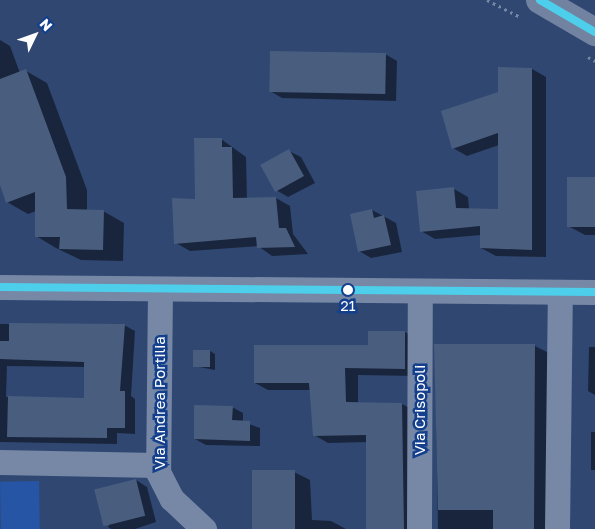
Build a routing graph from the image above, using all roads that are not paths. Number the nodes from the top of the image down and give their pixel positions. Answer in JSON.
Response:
{"nodes":[{"id":1,"x":540,"y":0,"type":"edge"},
{"id":2,"x":595,"y":32,"type":"edge"},
{"id":3,"x":0,"y":287,"type":"edge"},
{"id":4,"x":160,"y":289,"type":"junction"},
{"id":5,"x":420,"y":292,"type":"junction"},
{"id":6,"x":595,"y":292,"type":"edge"},
{"id":7,"x":560,"y":293,"type":"junction"},
{"id":8,"x":0,"y":462,"type":"edge"},
{"id":9,"x":158,"y":465,"type":"junction"},
{"id":10,"x":204,"y":529,"type":"edge"},
{"id":11,"x":419,"y":529,"type":"edge"},
{"id":12,"x":557,"y":529,"type":"edge"}],
"edges":[{"from":1,"to":2,"type":"main road"},
{"from":3,"to":4,"type":"street"},
{"from":4,"to":5,"type":"street"},
{"from":4,"to":9,"type":"street","name":"Via Andrea Portilia"},
{"from":5,"to":7,"type":"street"},
{"from":5,"to":11,"type":"street","name":"Via Crisopoli"},
{"from":6,"to":7,"type":"street"},
{"from":7,"to":12,"type":"street"},
{"from":8,"to":9,"type":"street"},
{"from":9,"to":10,"type":"street","name":"Via Andrea Portilia"}]}
